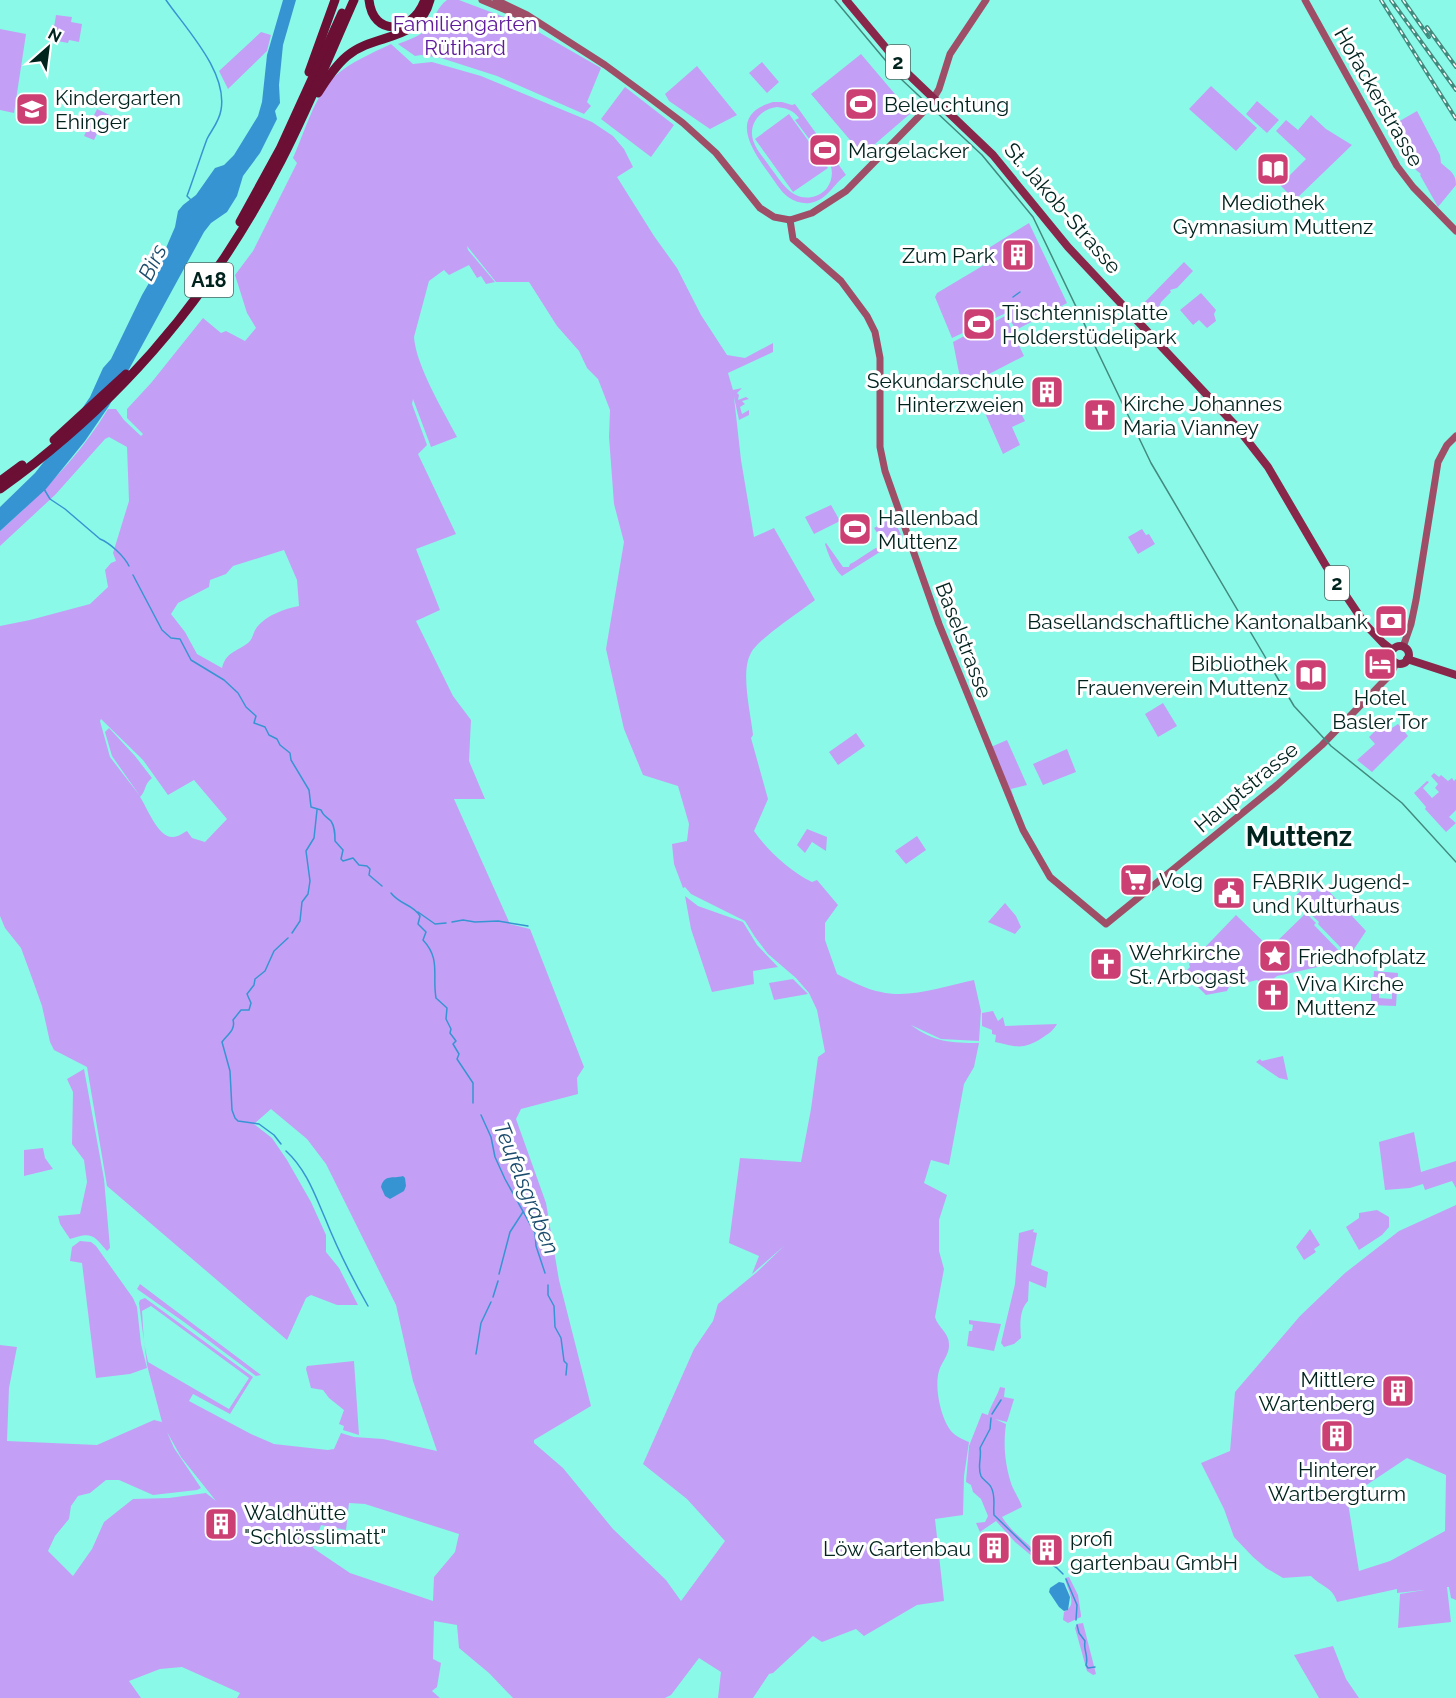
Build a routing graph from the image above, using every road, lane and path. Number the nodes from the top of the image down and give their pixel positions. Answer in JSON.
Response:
{"nodes":[{"id":1,"x":335,"y":0,"type":"edge"},
{"id":2,"x":348,"y":0,"type":"edge"},
{"id":3,"x":354,"y":0,"type":"edge"},
{"id":4,"x":369,"y":0,"type":"edge"},
{"id":5,"x":482,"y":0,"type":"edge"},
{"id":6,"x":496,"y":0,"type":"edge"},
{"id":7,"x":846,"y":0,"type":"edge"},
{"id":8,"x":986,"y":0,"type":"edge"},
{"id":9,"x":1305,"y":0,"type":"edge"},
{"id":10,"x":426,"y":3,"type":"edge"},
{"id":11,"x":540,"y":24,"type":"junction"},
{"id":12,"x":934,"y":100,"type":"junction"},
{"id":13,"x":297,"y":128,"type":"junction"},
{"id":14,"x":264,"y":179,"type":"junction"},
{"id":15,"x":790,"y":220,"type":"junction"},
{"id":16,"x":1456,"y":231,"type":"edge"},
{"id":17,"x":1456,"y":436,"type":"edge"},
{"id":18,"x":0,"y":481,"type":"edge"},
{"id":19,"x":0,"y":489,"type":"edge"},
{"id":20,"x":1403,"y":647,"type":"junction"},
{"id":21,"x":1392,"y":650,"type":"junction"},
{"id":22,"x":1407,"y":659,"type":"junction"},
{"id":23,"x":1396,"y":663,"type":"junction"},
{"id":24,"x":1456,"y":675,"type":"edge"},
{"id":25,"x":1106,"y":924,"type":"joint"}],
"edges":[{"from":1,"to":14,"type":"highway"},
{"from":2,"to":14,"type":"highway","number":"A18"},
{"from":3,"to":13,"type":"highway","number":"A18"},
{"from":4,"to":10,"type":"highway"},
{"from":5,"to":11,"type":"street"},
{"from":6,"to":11,"type":"street"},
{"from":7,"to":12,"type":"main road","name":"St. Jakob-Strasse","number":"2"},
{"from":8,"to":12,"type":"street"},
{"from":9,"to":16,"type":"street","name":"Hofackerstrasse"},
{"from":10,"to":13,"type":"highway"},
{"from":11,"to":15,"type":"street"},
{"from":12,"to":15,"type":"street"},
{"from":12,"to":21,"type":"main road","name":"St. Jakob-Strasse","number":"2"},
{"from":13,"to":19,"type":"highway","number":"A18"},
{"from":14,"to":18,"type":"highway","number":"A18"},
{"from":15,"to":25,"type":"street","name":"Baselstrasse"},
{"from":17,"to":20,"type":"street"},
{"from":20,"to":21,"type":"main road"},
{"from":20,"to":22,"type":"main road"},
{"from":21,"to":23,"type":"main road"},
{"from":22,"to":23,"type":"main road"},
{"from":22,"to":24,"type":"main road"},
{"from":23,"to":25,"type":"street","name":"Hauptstrasse"}]}
